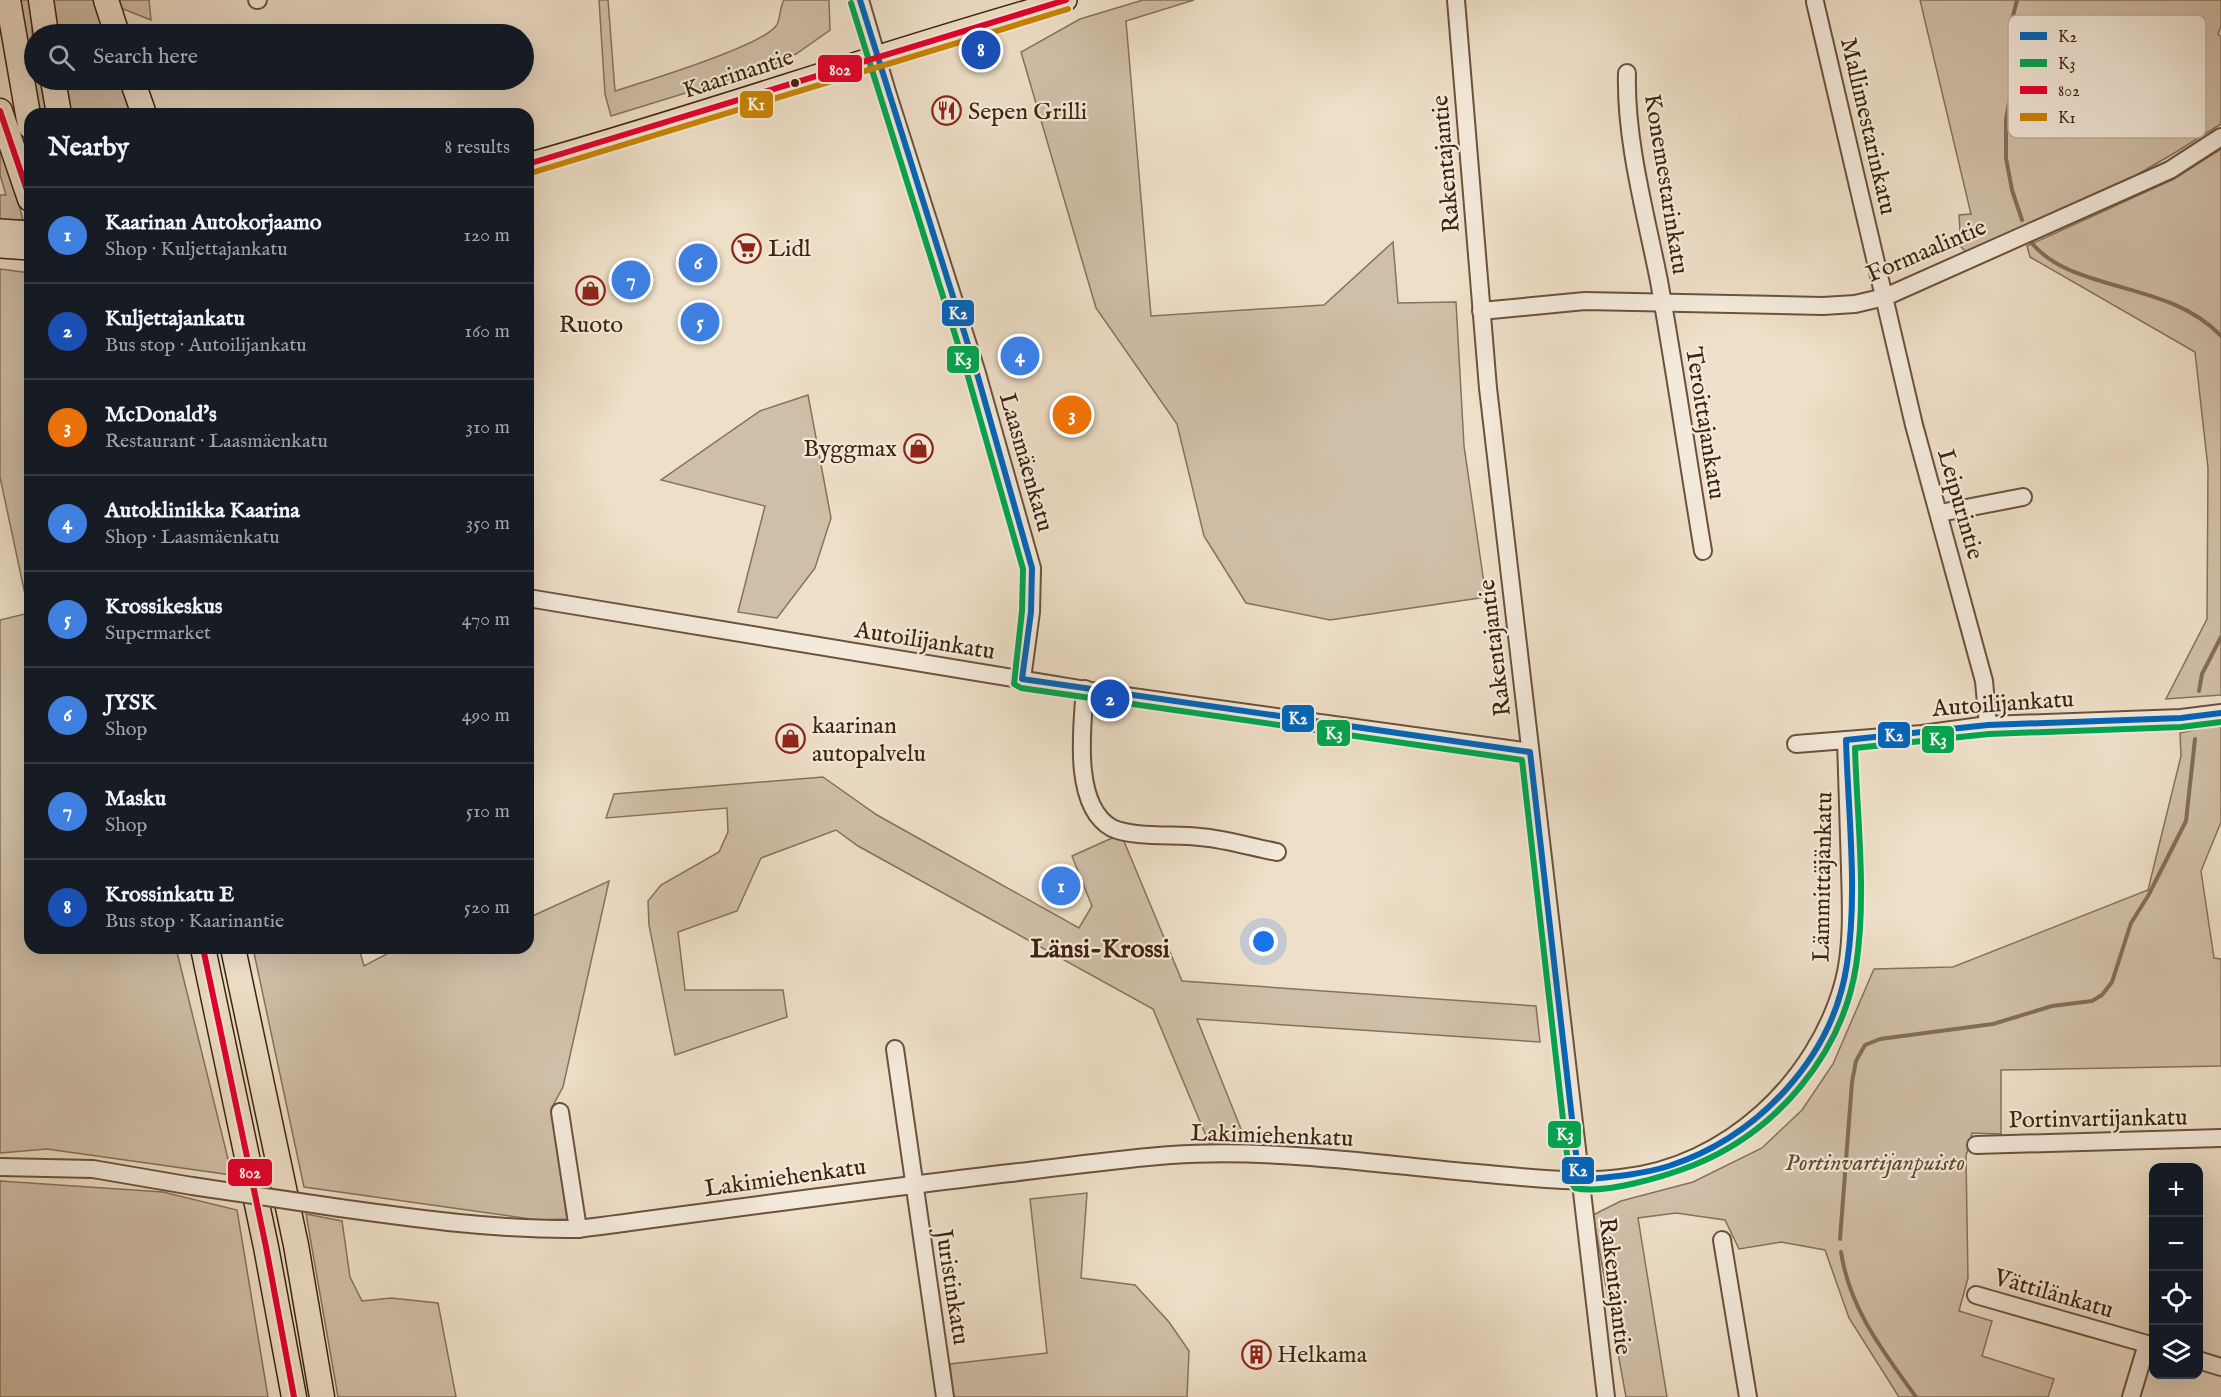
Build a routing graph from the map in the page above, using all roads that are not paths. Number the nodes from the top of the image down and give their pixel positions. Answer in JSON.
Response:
{"nodes":[{"id":1,"x":8,"y":0,"type":"edge"},
{"id":2,"x":41,"y":0,"type":"edge"},
{"id":3,"x":106,"y":0,"type":"edge"},
{"id":4,"x":860,"y":0,"type":"edge"},
{"id":5,"x":1066,"y":0,"type":"edge"},
{"id":6,"x":1456,"y":0,"type":"edge"},
{"id":7,"x":1815,"y":2,"type":"dead end"},
{"id":8,"x":45,"y":24,"type":"edge"},
{"id":9,"x":114,"y":24,"type":"edge"},
{"id":10,"x":876,"y":56,"type":"junction"},
{"id":11,"x":1628,"y":73,"type":"dead end"},
{"id":12,"x":55,"y":90,"type":"edge"},
{"id":13,"x":136,"y":90,"type":"edge"},
{"id":14,"x":27,"y":108,"type":"edge"},
{"id":15,"x":58,"y":108,"type":"edge"},
{"id":16,"x":142,"y":108,"type":"edge"},
{"id":17,"x":0,"y":111,"type":"edge"},
{"id":18,"x":2221,"y":137,"type":"edge"},
{"id":19,"x":534,"y":162,"type":"edge"},
{"id":20,"x":24,"y":181,"type":"edge"},
{"id":21,"x":0,"y":230,"type":"edge"},
{"id":22,"x":24,"y":232,"type":"edge"},
{"id":23,"x":0,"y":247,"type":"edge"},
{"id":24,"x":24,"y":249,"type":"edge"},
{"id":25,"x":1886,"y":297,"type":"junction"},
{"id":26,"x":1663,"y":302,"type":"junction"},
{"id":27,"x":1481,"y":310,"type":"junction"},
{"id":28,"x":2022,"y":497,"type":"dead end"},
{"id":29,"x":1940,"y":513,"type":"junction"},
{"id":30,"x":1703,"y":551,"type":"dead end"},
{"id":31,"x":534,"y":599,"type":"edge"},
{"id":32,"x":1022,"y":679,"type":"junction"},
{"id":33,"x":1085,"y":689,"type":"junction"},
{"id":34,"x":2221,"y":712,"type":"edge"},
{"id":35,"x":1988,"y":725,"type":"junction"},
{"id":36,"x":1846,"y":740,"type":"junction"},
{"id":37,"x":1796,"y":744,"type":"dead end"},
{"id":38,"x":1530,"y":752,"type":"junction"},
{"id":39,"x":1277,"y":852,"type":"dead end"},
{"id":40,"x":205,"y":954,"type":"edge"},
{"id":41,"x":234,"y":954,"type":"edge"},
{"id":42,"x":895,"y":1049,"type":"dead end"},
{"id":43,"x":560,"y":1112,"type":"dead end"},
{"id":44,"x":2221,"y":1138,"type":"edge"},
{"id":45,"x":1976,"y":1145,"type":"dead end"},
{"id":46,"x":0,"y":1167,"type":"edge"},
{"id":47,"x":1579,"y":1180,"type":"junction"},
{"id":48,"x":913,"y":1184,"type":"junction"},
{"id":49,"x":578,"y":1229,"type":"junction"},
{"id":50,"x":1722,"y":1240,"type":"dead end"},
{"id":51,"x":1976,"y":1295,"type":"dead end"},
{"id":52,"x":2149,"y":1345,"type":"edge"},
{"id":53,"x":2149,"y":1348,"type":"edge"},
{"id":54,"x":2203,"y":1361,"type":"edge"},
{"id":55,"x":2221,"y":1367,"type":"edge"},
{"id":56,"x":294,"y":1397,"type":"edge"},
{"id":57,"x":322,"y":1397,"type":"edge"},
{"id":58,"x":945,"y":1397,"type":"edge"},
{"id":59,"x":1606,"y":1397,"type":"edge"},
{"id":60,"x":1748,"y":1397,"type":"edge"},
{"id":61,"x":2132,"y":1397,"type":"edge"}],
"edges":[{"from":1,"to":14,"type":"highway"},
{"from":2,"to":8,"type":"highway"},
{"from":3,"to":9,"type":"highway"},
{"from":4,"to":10,"type":"street","name":"Laasmäenkatu"},
{"from":5,"to":10,"type":"main road","name":"Kaarinantie"},
{"from":6,"to":27,"type":"street","name":"Rakentajantie"},
{"from":7,"to":25,"type":"street","name":"Mallimestarinkatu"},
{"from":10,"to":19,"type":"main road","name":"Kaarinantie"},
{"from":10,"to":32,"type":"street","name":"Laasmäenkatu"},
{"from":11,"to":26,"type":"street","name":"Konemestarinkatu"},
{"from":12,"to":15,"type":"highway"},
{"from":13,"to":16,"type":"highway"},
{"from":17,"to":20,"type":"highway"},
{"from":18,"to":25,"type":"street","name":"Formaalintie"},
{"from":21,"to":22,"type":"main road"},
{"from":23,"to":24,"type":"main road"},
{"from":25,"to":26,"type":"street","name":"Formaalintie"},
{"from":25,"to":29,"type":"street","name":"Leipurintie"},
{"from":26,"to":27,"type":"street","name":"Formaalintie"},
{"from":26,"to":30,"type":"street","name":"Teroittajankatu"},
{"from":27,"to":38,"type":"street","name":"Rakentajantie"},
{"from":28,"to":29,"type":"street"},
{"from":29,"to":35,"type":"street","name":"Leipurintie"},
{"from":31,"to":32,"type":"street","name":"Autoilijankatu"},
{"from":32,"to":33,"type":"street","name":"Autoilijankatu"},
{"from":33,"to":38,"type":"street","name":"Autoilijankatu"},
{"from":33,"to":39,"type":"street"},
{"from":34,"to":35,"type":"street","name":"Autoilijankatu"},
{"from":35,"to":36,"type":"street","name":"Autoilijankatu"},
{"from":36,"to":37,"type":"street","name":"Autoilijankatu"},
{"from":36,"to":47,"type":"street","name":"Lämmittäjänkatu"},
{"from":38,"to":47,"type":"street","name":"Rakentajantie"},
{"from":40,"to":56,"type":"highway"},
{"from":41,"to":57,"type":"highway"},
{"from":42,"to":48,"type":"street","name":"Juristinkatu"},
{"from":43,"to":49,"type":"street"},
{"from":44,"to":45,"type":"street","name":"Portinvartijankatu"},
{"from":46,"to":49,"type":"street","name":"Lakimiehenkatu","bridge":true},
{"from":47,"to":48,"type":"street","name":"Lakimiehenkatu"},
{"from":47,"to":59,"type":"street","name":"Rakentajantie"},
{"from":48,"to":49,"type":"street","name":"Lakimiehenkatu"},
{"from":48,"to":58,"type":"street","name":"Juristinkatu"},
{"from":50,"to":60,"type":"street"},
{"from":51,"to":52,"type":"street","name":"Vättilänkatu"},
{"from":53,"to":61,"type":"street"},
{"from":54,"to":55,"type":"street"}]}
